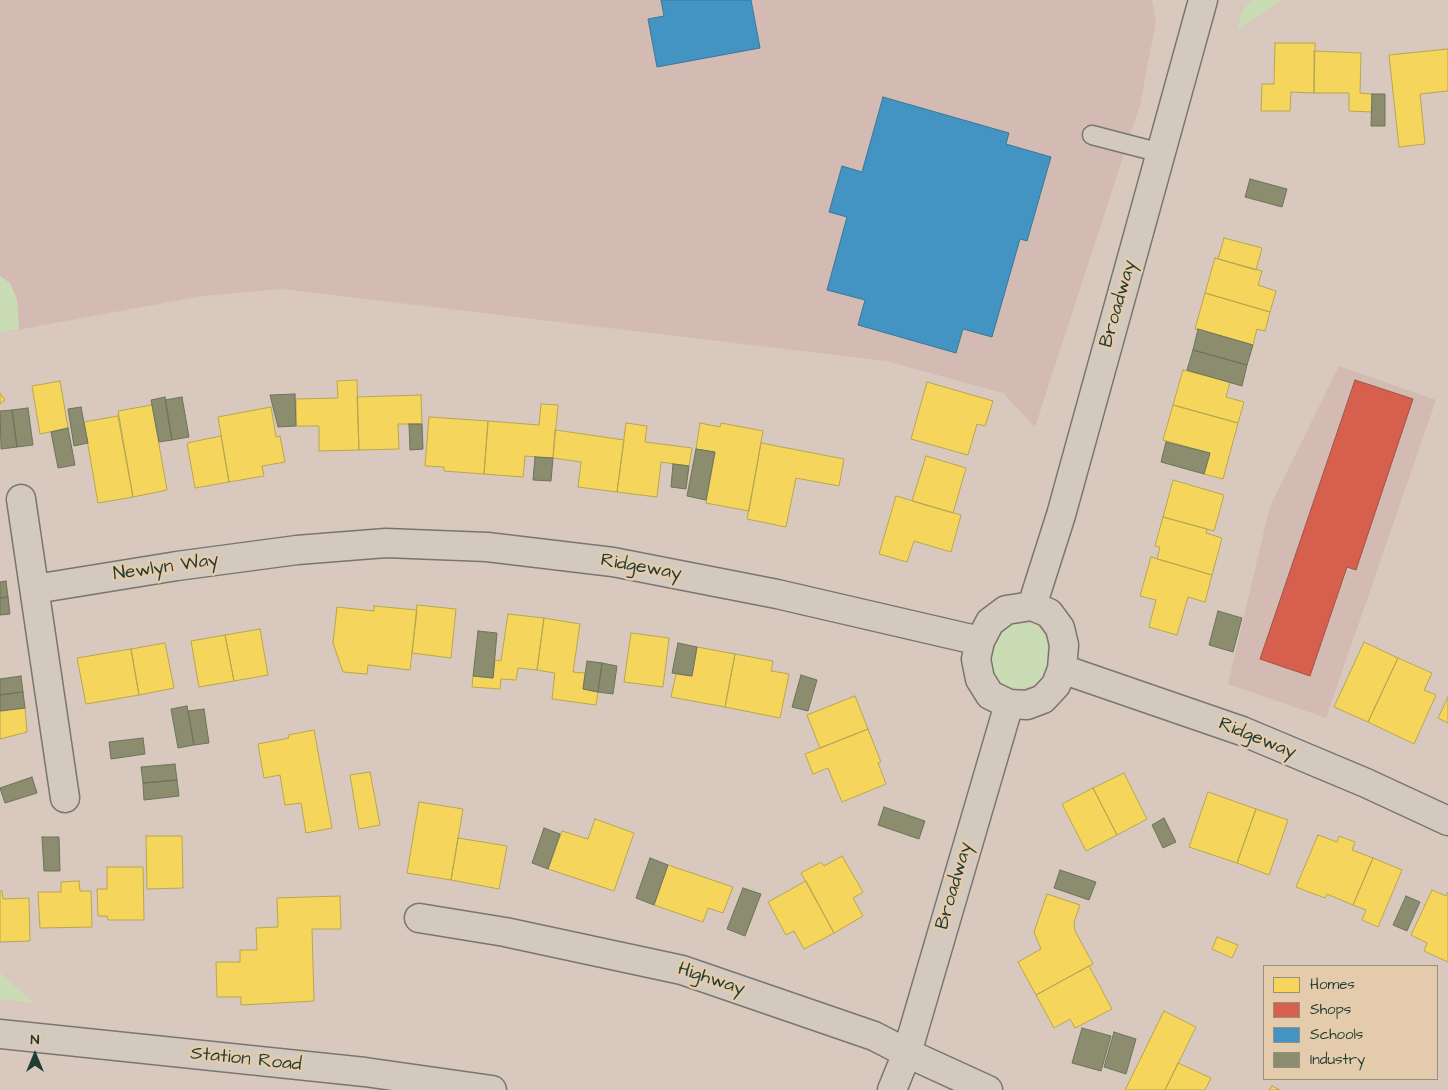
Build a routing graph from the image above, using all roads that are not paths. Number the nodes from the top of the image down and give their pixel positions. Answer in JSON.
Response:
{"nodes":[{"id":1,"x":1203,"y":0,"type":"edge"},
{"id":2,"x":1092,"y":135,"type":"dead end"},
{"id":3,"x":1161,"y":154,"type":"junction"},
{"id":4,"x":22,"y":499,"type":"dead end"},
{"id":5,"x":297,"y":550,"type":"joint"},
{"id":6,"x":35,"y":589,"type":"junction"},
{"id":7,"x":1032,"y":606,"type":"junction"},
{"id":8,"x":980,"y":641,"type":"junction"},
{"id":9,"x":1062,"y":669,"type":"junction"},
{"id":10,"x":1009,"y":704,"type":"junction"},
{"id":11,"x":65,"y":798,"type":"dead end"},
{"id":12,"x":1448,"y":821,"type":"edge"},
{"id":13,"x":419,"y":918,"type":"dead end"},
{"id":14,"x":0,"y":1034,"type":"edge"},
{"id":15,"x":902,"y":1075,"type":"edge"},
{"id":16,"x":492,"y":1090,"type":"edge"},
{"id":17,"x":988,"y":1090,"type":"edge"}],
"edges":[{"from":1,"to":3,"type":"street","name":"Broadway"},
{"from":2,"to":3,"type":"lane"},
{"from":3,"to":7,"type":"street","name":"Broadway"},
{"from":4,"to":6,"type":"street"},
{"from":5,"to":6,"type":"street","name":"Newlyn Way"},
{"from":5,"to":8,"type":"street","name":"Ridgeway"},
{"from":6,"to":11,"type":"street"},
{"from":7,"to":8,"type":"street"},
{"from":7,"to":9,"type":"street"},
{"from":8,"to":10,"type":"street"},
{"from":9,"to":10,"type":"street"},
{"from":9,"to":12,"type":"street","name":"Ridgeway"},
{"from":10,"to":15,"type":"street","name":"Broadway"},
{"from":13,"to":15,"type":"street","name":"Highway"},
{"from":14,"to":16,"type":"street","name":"Station Road"},
{"from":15,"to":17,"type":"street","name":"Highway"}]}
